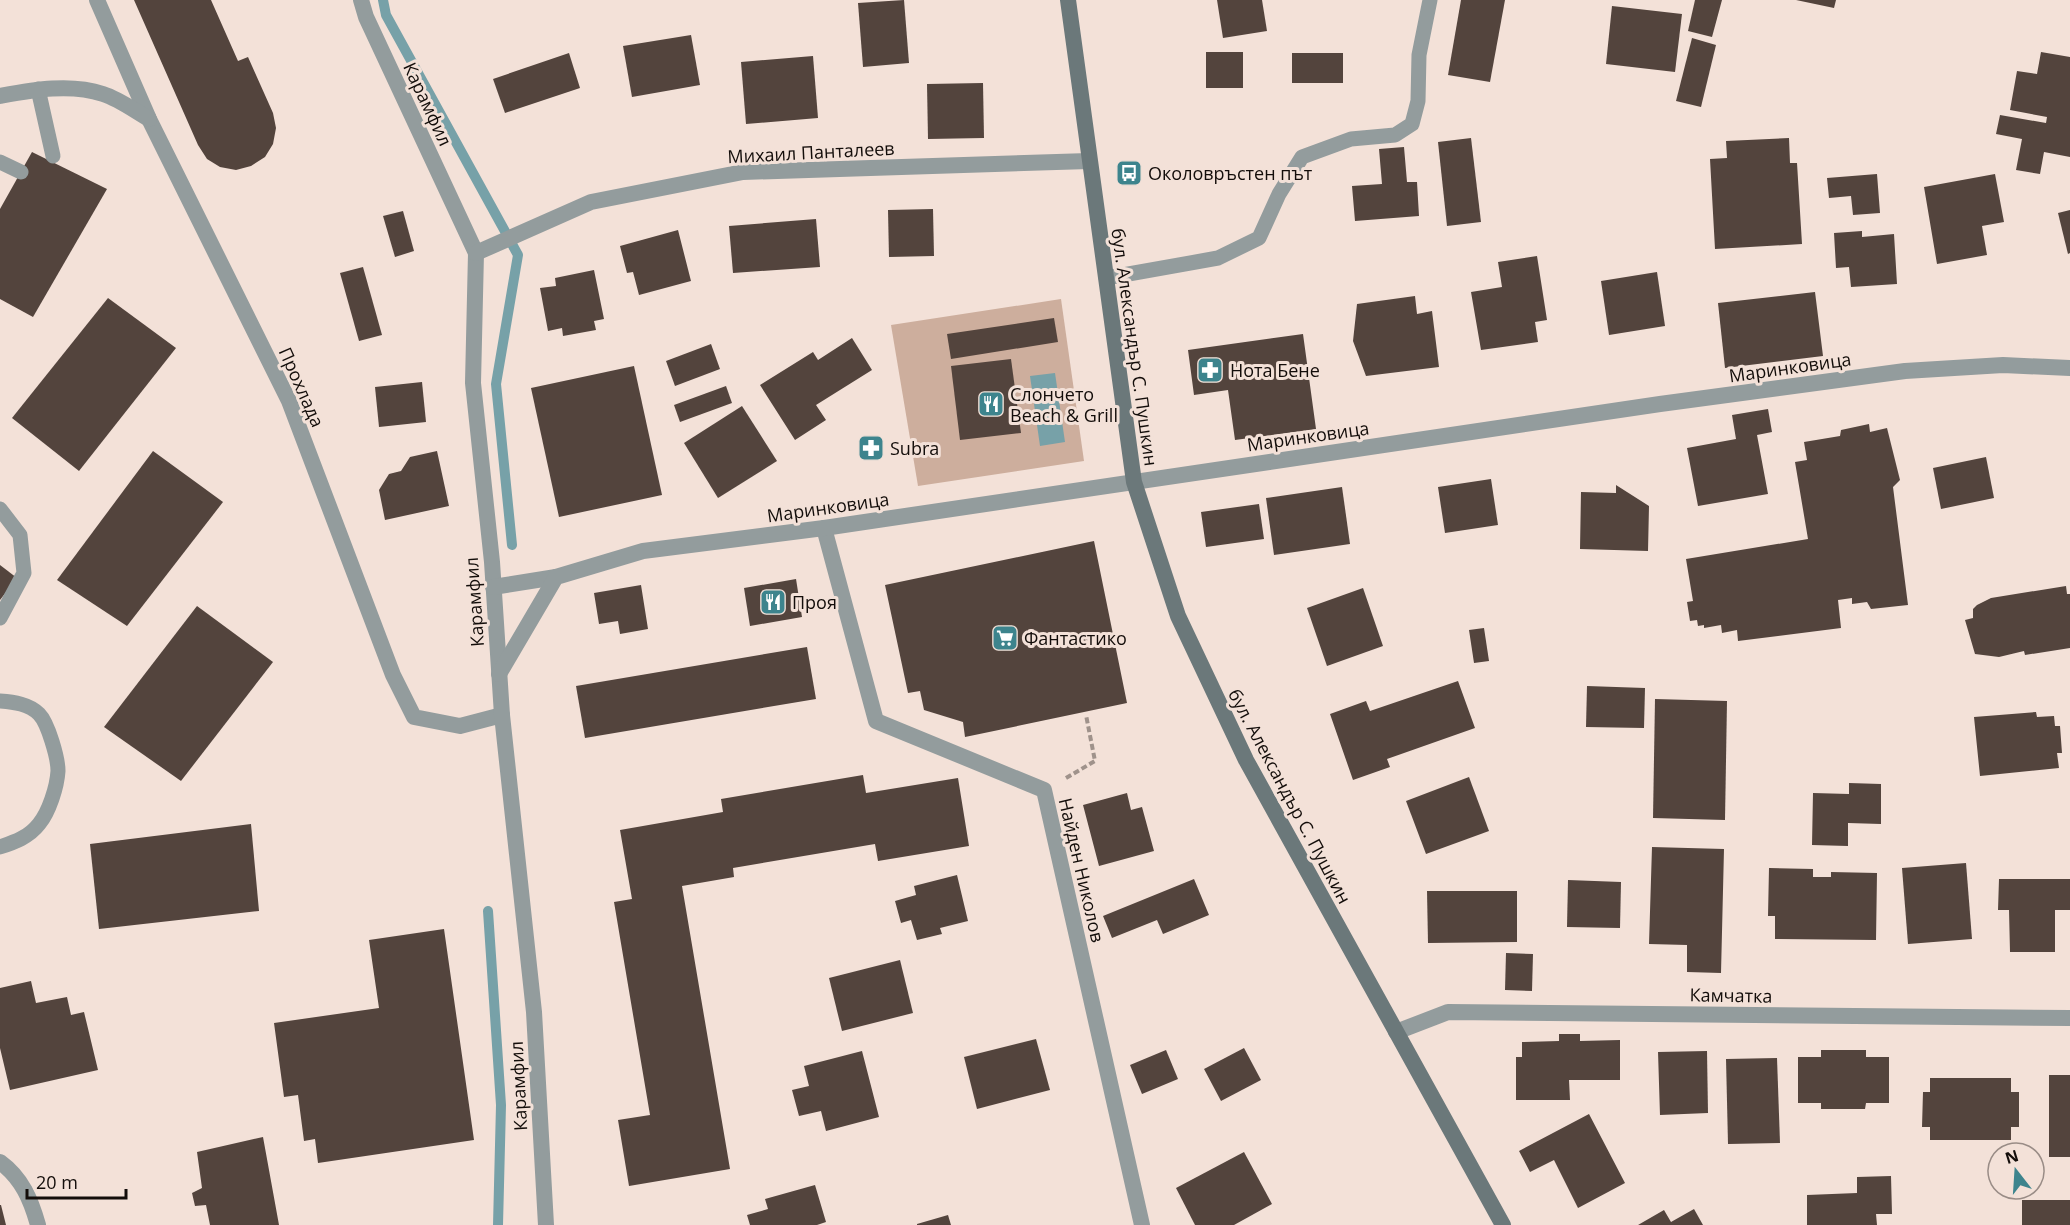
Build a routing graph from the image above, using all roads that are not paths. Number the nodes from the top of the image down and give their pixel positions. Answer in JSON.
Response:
{"nodes":[{"id":1,"x":97,"y":0,"type":"edge"},
{"id":2,"x":362,"y":0,"type":"edge"},
{"id":3,"x":1068,"y":0,"type":"edge"},
{"id":4,"x":1430,"y":0,"type":"edge"},
{"id":5,"x":38,"y":90,"type":"junction"},
{"id":6,"x":0,"y":96,"type":"edge"},
{"id":7,"x":149,"y":119,"type":"junction"},
{"id":8,"x":52,"y":156,"type":"dead end"},
{"id":9,"x":1089,"y":161,"type":"junction"},
{"id":10,"x":0,"y":162,"type":"edge"},
{"id":11,"x":21,"y":172,"type":"dead end"},
{"id":12,"x":476,"y":253,"type":"junction"},
{"id":13,"x":1106,"y":278,"type":"junction"},
{"id":14,"x":2070,"y":368,"type":"edge"},
{"id":15,"x":1134,"y":482,"type":"junction"},
{"id":16,"x":0,"y":509,"type":"edge"},
{"id":17,"x":824,"y":528,"type":"junction"},
{"id":18,"x":556,"y":577,"type":"junction"},
{"id":19,"x":493,"y":587,"type":"junction"},
{"id":20,"x":0,"y":618,"type":"edge"},
{"id":21,"x":499,"y":674,"type":"junction"},
{"id":22,"x":0,"y":701,"type":"edge"},
{"id":23,"x":502,"y":715,"type":"junction"},
{"id":24,"x":0,"y":847,"type":"edge"},
{"id":25,"x":2070,"y":1018,"type":"edge"},
{"id":26,"x":1396,"y":1032,"type":"junction"},
{"id":27,"x":0,"y":1162,"type":"edge"},
{"id":28,"x":38,"y":1225,"type":"edge"},
{"id":29,"x":546,"y":1225,"type":"edge"},
{"id":30,"x":1142,"y":1225,"type":"edge"},
{"id":31,"x":1503,"y":1225,"type":"edge"}],
"edges":[{"from":1,"to":7,"type":"street","name":"Прохлада"},
{"from":2,"to":12,"type":"street","name":"Карамфил"},
{"from":3,"to":9,"type":"main road","name":"бул. Александър С. Пушкин"},
{"from":4,"to":13,"type":"lane"},
{"from":5,"to":6,"type":"street"},
{"from":5,"to":7,"type":"street"},
{"from":5,"to":8,"type":"lane"},
{"from":7,"to":23,"type":"street","name":"Прохлада"},
{"from":9,"to":12,"type":"street","name":"Михаил Панталеев"},
{"from":9,"to":13,"type":"main road","name":"бул. Александър С. Пушкин"},
{"from":10,"to":11,"type":"lane"},
{"from":12,"to":19,"type":"street","name":"Карамфил"},
{"from":13,"to":15,"type":"main road","name":"бул. Александър С. Пушкин"},
{"from":14,"to":15,"type":"street","name":"Маринковица"},
{"from":15,"to":17,"type":"street","name":"Маринковица"},
{"from":15,"to":26,"type":"main road","name":"бул. Александър С. Пушкин"},
{"from":16,"to":20,"type":"lane"},
{"from":17,"to":18,"type":"street","name":"Маринковица"},
{"from":17,"to":30,"type":"street","name":"Найден Николов"},
{"from":18,"to":19,"type":"street","name":"Маринковица"},
{"from":18,"to":21,"type":"street"},
{"from":19,"to":21,"type":"street","name":"Карамфил"},
{"from":21,"to":23,"type":"street","name":"Карамфил"},
{"from":22,"to":24,"type":"lane"},
{"from":23,"to":29,"type":"street","name":"Карамфил"},
{"from":25,"to":26,"type":"street","name":"Камчатка"},
{"from":26,"to":31,"type":"main road","name":"бул. Александър С. Пушкин"},
{"from":27,"to":28,"type":"street"}]}
